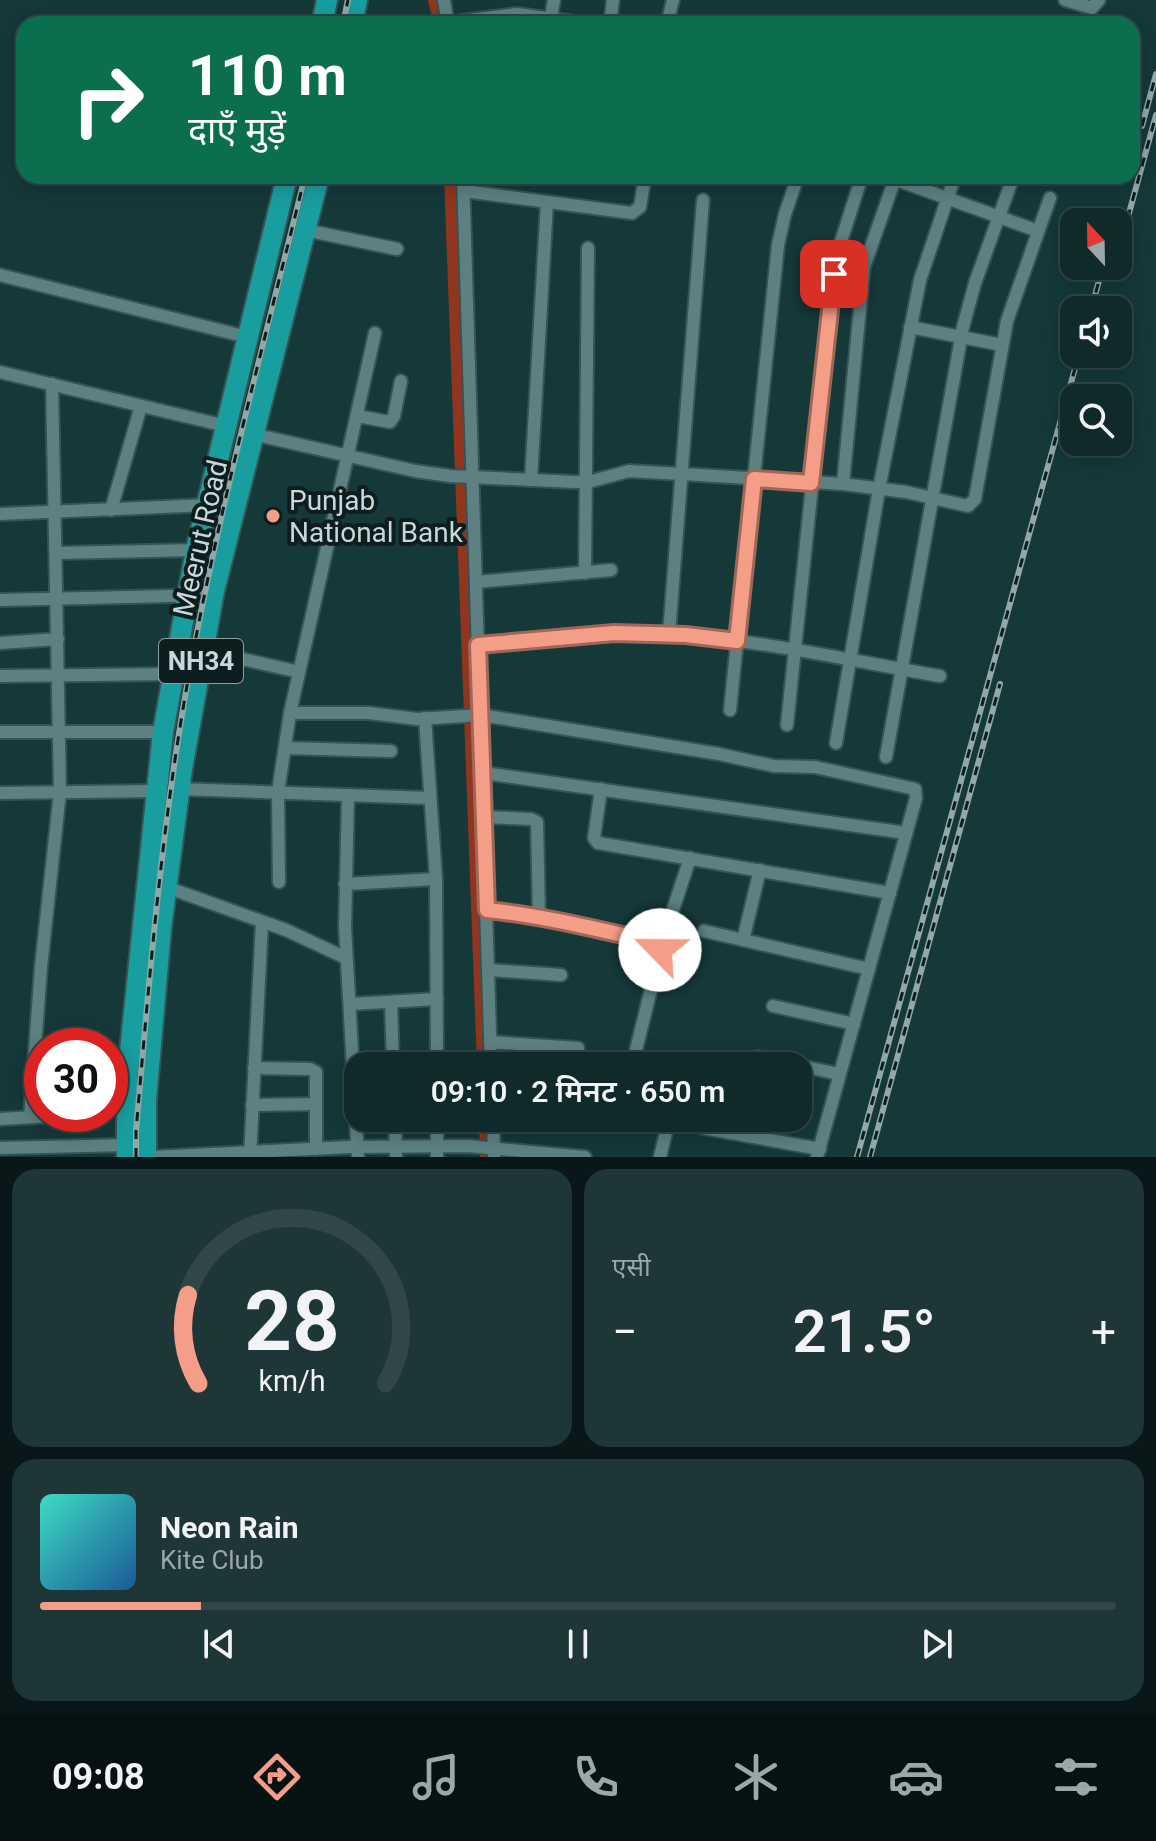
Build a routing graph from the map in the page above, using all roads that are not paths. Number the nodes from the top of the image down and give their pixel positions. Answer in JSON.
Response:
{"nodes":[{"id":1,"x":504,"y":0,"type":"edge"},
{"id":2,"x":1065,"y":0,"type":"edge"},
{"id":3,"x":1099,"y":0,"type":"edge"},
{"id":4,"x":507,"y":14,"type":"junction"},
{"id":5,"x":494,"y":16,"type":"edge"},
{"id":6,"x":536,"y":16,"type":"edge"},
{"id":7,"x":285,"y":184,"type":"edge"},
{"id":8,"x":317,"y":184,"type":"edge"},
{"id":9,"x":464,"y":184,"type":"edge"},
{"id":10,"x":644,"y":184,"type":"edge"},
{"id":11,"x":795,"y":184,"type":"edge"},
{"id":12,"x":859,"y":184,"type":"edge"},
{"id":13,"x":890,"y":184,"type":"edge"},
{"id":14,"x":910,"y":184,"type":"edge"},
{"id":15,"x":952,"y":184,"type":"edge"},
{"id":16,"x":1011,"y":184,"type":"edge"},
{"id":17,"x":464,"y":191,"type":"junction"},
{"id":18,"x":1050,"y":198,"type":"dead end"},
{"id":19,"x":947,"y":199,"type":"junction"},
{"id":20,"x":703,"y":200,"type":"dead end"},
{"id":21,"x":547,"y":202,"type":"junction"},
{"id":22,"x":998,"y":217,"type":"junction"},
{"id":23,"x":305,"y":230,"type":"junction"},
{"id":24,"x":1038,"y":231,"type":"junction"},
{"id":25,"x":588,"y":248,"type":"dead end"},
{"id":26,"x":397,"y":249,"type":"dead end"},
{"id":27,"x":0,"y":275,"type":"edge"},
{"id":28,"x":910,"y":327,"type":"junction"},
{"id":29,"x":375,"y":333,"type":"dead end"},
{"id":30,"x":247,"y":337,"type":"junction"},
{"id":31,"x":961,"y":337,"type":"junction"},
{"id":32,"x":1002,"y":345,"type":"junction"},
{"id":33,"x":0,"y":372,"type":"edge"},
{"id":34,"x":401,"y":381,"type":"dead end"},
{"id":35,"x":52,"y":384,"type":"junction"},
{"id":36,"x":141,"y":406,"type":"junction"},
{"id":37,"x":357,"y":416,"type":"junction"},
{"id":38,"x":226,"y":426,"type":"junction"},
{"id":39,"x":253,"y":434,"type":"junction"},
{"id":40,"x":347,"y":457,"type":"junction"},
{"id":41,"x":683,"y":474,"type":"junction"},
{"id":42,"x":468,"y":476,"type":"junction"},
{"id":43,"x":754,"y":479,"type":"junction"},
{"id":44,"x":531,"y":480,"type":"junction"},
{"id":45,"x":586,"y":482,"type":"junction"},
{"id":46,"x":811,"y":483,"type":"junction"},
{"id":47,"x":843,"y":484,"type":"junction"},
{"id":48,"x":879,"y":489,"type":"junction"},
{"id":49,"x":931,"y":498,"type":"junction"},
{"id":50,"x":208,"y":505,"type":"junction"},
{"id":51,"x":111,"y":510,"type":"junction"},
{"id":52,"x":55,"y":511,"type":"junction"},
{"id":53,"x":0,"y":514,"type":"edge"},
{"id":54,"x":196,"y":550,"type":"junction"},
{"id":55,"x":56,"y":553,"type":"junction"},
{"id":56,"x":611,"y":570,"type":"dead end"},
{"id":57,"x":585,"y":573,"type":"junction"},
{"id":58,"x":476,"y":582,"type":"junction"},
{"id":59,"x":213,"y":595,"type":"junction"},
{"id":60,"x":188,"y":596,"type":"junction"},
{"id":61,"x":57,"y":599,"type":"junction"},
{"id":62,"x":0,"y":600,"type":"edge"},
{"id":63,"x":669,"y":634,"type":"junction"},
{"id":64,"x":58,"y":639,"type":"junction"},
{"id":65,"x":737,"y":641,"type":"junction"},
{"id":66,"x":0,"y":643,"type":"edge"},
{"id":67,"x":478,"y":645,"type":"junction"},
{"id":68,"x":203,"y":650,"type":"junction"},
{"id":69,"x":796,"y":651,"type":"junction"},
{"id":70,"x":849,"y":660,"type":"junction"},
{"id":71,"x":900,"y":669,"type":"junction"},
{"id":72,"x":299,"y":672,"type":"junction"},
{"id":73,"x":58,"y":674,"type":"junction"},
{"id":74,"x":174,"y":674,"type":"junction"},
{"id":75,"x":0,"y":676,"type":"edge"},
{"id":76,"x":940,"y":676,"type":"dead end"},
{"id":77,"x":730,"y":710,"type":"dead end"},
{"id":78,"x":290,"y":713,"type":"junction"},
{"id":79,"x":473,"y":715,"type":"junction"},
{"id":80,"x":425,"y":718,"type":"junction"},
{"id":81,"x":787,"y":725,"type":"dead end"},
{"id":82,"x":0,"y":732,"type":"edge"},
{"id":83,"x":60,"y":732,"type":"junction"},
{"id":84,"x":163,"y":732,"type":"junction"},
{"id":85,"x":836,"y":743,"type":"dead end"},
{"id":86,"x":285,"y":748,"type":"junction"},
{"id":87,"x":391,"y":751,"type":"dead end"},
{"id":88,"x":886,"y":757,"type":"dead end"},
{"id":89,"x":484,"y":773,"type":"junction"},
{"id":90,"x":179,"y":789,"type":"junction"},
{"id":91,"x":601,"y":789,"type":"junction"},
{"id":92,"x":155,"y":791,"type":"junction"},
{"id":93,"x":60,"y":792,"type":"junction"},
{"id":94,"x":278,"y":792,"type":"junction"},
{"id":95,"x":0,"y":793,"type":"edge"},
{"id":96,"x":348,"y":795,"type":"junction"},
{"id":97,"x":429,"y":798,"type":"junction"},
{"id":98,"x":484,"y":817,"type":"junction"},
{"id":99,"x":906,"y":833,"type":"junction"},
{"id":100,"x":690,"y":858,"type":"junction"},
{"id":101,"x":760,"y":870,"type":"junction"},
{"id":102,"x":436,"y":879,"type":"junction"},
{"id":103,"x":279,"y":882,"type":"dead end"},
{"id":104,"x":345,"y":884,"type":"junction"},
{"id":105,"x":166,"y":887,"type":"junction"},
{"id":106,"x":890,"y":893,"type":"junction"},
{"id":107,"x":487,"y":910,"type":"junction"},
{"id":108,"x":539,"y":916,"type":"junction"},
{"id":109,"x":262,"y":922,"type":"junction"},
{"id":110,"x":704,"y":931,"type":"dead end"},
{"id":111,"x":743,"y":940,"type":"junction"},
{"id":112,"x":662,"y":944,"type":"junction"},
{"id":113,"x":346,"y":958,"type":"junction"},
{"id":114,"x":869,"y":969,"type":"junction"},
{"id":115,"x":489,"y":970,"type":"junction"},
{"id":116,"x":561,"y":975,"type":"dead end"},
{"id":117,"x":437,"y":999,"type":"junction"},
{"id":118,"x":391,"y":1002,"type":"junction"},
{"id":119,"x":350,"y":1004,"type":"junction"},
{"id":120,"x":773,"y":1006,"type":"dead end"},
{"id":121,"x":854,"y":1024,"type":"junction"},
{"id":122,"x":37,"y":1028,"type":"edge"},
{"id":123,"x":490,"y":1042,"type":"junction"},
{"id":124,"x":578,"y":1048,"type":"dead end"},
{"id":125,"x":354,"y":1052,"type":"edge"},
{"id":126,"x":393,"y":1052,"type":"edge"},
{"id":127,"x":437,"y":1052,"type":"edge"},
{"id":128,"x":490,"y":1052,"type":"edge"},
{"id":129,"x":635,"y":1052,"type":"edge"},
{"id":130,"x":254,"y":1068,"type":"junction"},
{"id":131,"x":812,"y":1068,"type":"edge"},
{"id":132,"x":128,"y":1070,"type":"edge"},
{"id":133,"x":839,"y":1074,"type":"junction"},
{"id":134,"x":316,"y":1104,"type":"junction"},
{"id":135,"x":252,"y":1105,"type":"junction"},
{"id":136,"x":24,"y":1117,"type":"edge"},
{"id":137,"x":0,"y":1119,"type":"edge"},
{"id":138,"x":358,"y":1132,"type":"edge"},
{"id":139,"x":395,"y":1132,"type":"edge"},
{"id":140,"x":666,"y":1132,"type":"edge"},
{"id":141,"x":721,"y":1132,"type":"edge"},
{"id":142,"x":0,"y":1148,"type":"edge"},
{"id":143,"x":316,"y":1149,"type":"junction"},
{"id":144,"x":491,"y":1150,"type":"edge"},
{"id":145,"x":127,"y":1151,"type":"edge"},
{"id":146,"x":358,"y":1152,"type":"edge"},
{"id":147,"x":396,"y":1152,"type":"edge"},
{"id":148,"x":437,"y":1152,"type":"edge"},
{"id":149,"x":818,"y":1153,"type":"edge"},
{"id":150,"x":290,"y":1154,"type":"edge"},
{"id":151,"x":250,"y":1155,"type":"edge"},
{"id":152,"x":146,"y":1157,"type":"edge"},
{"id":153,"x":153,"y":1157,"type":"edge"},
{"id":154,"x":585,"y":1157,"type":"edge"},
{"id":155,"x":660,"y":1157,"type":"edge"}],
"edges":[{"from":1,"to":4,"type":"street"},
{"from":2,"to":3,"type":"street"},
{"from":4,"to":5,"type":"street"},
{"from":4,"to":6,"type":"street"},
{"from":7,"to":30,"type":"highway","name":"Meerut Road","number":"NH34"},
{"from":8,"to":23,"type":"highway","name":"Meerut Road","number":"NH34"},
{"from":9,"to":17,"type":"street"},
{"from":10,"to":21,"type":"street"},
{"from":11,"to":43,"type":"street"},
{"from":12,"to":46,"type":"street"},
{"from":13,"to":47,"type":"street"},
{"from":14,"to":19,"type":"street"},
{"from":15,"to":19,"type":"street"},
{"from":16,"to":22,"type":"street"},
{"from":17,"to":21,"type":"street"},
{"from":17,"to":42,"type":"street"},
{"from":18,"to":24,"type":"street"},
{"from":19,"to":22,"type":"street"},
{"from":19,"to":28,"type":"street"},
{"from":20,"to":41,"type":"street"},
{"from":21,"to":44,"type":"street"},
{"from":22,"to":24,"type":"street"},
{"from":22,"to":31,"type":"street"},
{"from":23,"to":26,"type":"street"},
{"from":23,"to":39,"type":"highway","name":"Meerut Road","number":"NH34"},
{"from":24,"to":32,"type":"street"},
{"from":25,"to":45,"type":"street"},
{"from":27,"to":30,"type":"street"},
{"from":28,"to":31,"type":"street"},
{"from":28,"to":48,"type":"street"},
{"from":29,"to":37,"type":"street"},
{"from":30,"to":38,"type":"highway","name":"Meerut Road","number":"NH34"},
{"from":31,"to":32,"type":"street"},
{"from":31,"to":49,"type":"street"},
{"from":32,"to":49,"type":"street"},
{"from":33,"to":35,"type":"street"},
{"from":34,"to":37,"type":"street"},
{"from":35,"to":36,"type":"street"},
{"from":35,"to":52,"type":"street"},
{"from":36,"to":38,"type":"street"},
{"from":36,"to":51,"type":"street"},
{"from":37,"to":40,"type":"street"},
{"from":38,"to":50,"type":"highway","name":"Meerut Road","number":"NH34"},
{"from":39,"to":40,"type":"street"},
{"from":39,"to":59,"type":"highway","name":"Meerut Road","number":"NH34"},
{"from":40,"to":42,"type":"street"},
{"from":40,"to":72,"type":"street"},
{"from":41,"to":43,"type":"street"},
{"from":41,"to":45,"type":"street"},
{"from":41,"to":63,"type":"street"},
{"from":42,"to":44,"type":"street"},
{"from":42,"to":58,"type":"street"},
{"from":43,"to":46,"type":"street"},
{"from":43,"to":65,"type":"street"},
{"from":44,"to":45,"type":"street"},
{"from":45,"to":57,"type":"street"},
{"from":46,"to":47,"type":"street"},
{"from":46,"to":69,"type":"street"},
{"from":47,"to":48,"type":"street"},
{"from":48,"to":49,"type":"street"},
{"from":48,"to":70,"type":"street"},
{"from":49,"to":71,"type":"street"},
{"from":50,"to":51,"type":"street"},
{"from":50,"to":54,"type":"highway","name":"Meerut Road","number":"NH34"},
{"from":51,"to":52,"type":"street"},
{"from":52,"to":53,"type":"street"},
{"from":52,"to":55,"type":"street"},
{"from":54,"to":55,"type":"street"},
{"from":54,"to":60,"type":"highway","name":"Meerut Road","number":"NH34"},
{"from":55,"to":61,"type":"street"},
{"from":56,"to":57,"type":"street"},
{"from":57,"to":58,"type":"street"},
{"from":58,"to":67,"type":"street"},
{"from":59,"to":60,"type":"street"},
{"from":59,"to":68,"type":"highway","name":"Meerut Road","number":"NH34"},
{"from":60,"to":61,"type":"street"},
{"from":60,"to":74,"type":"highway","name":"Meerut Road","number":"NH34"},
{"from":61,"to":62,"type":"street"},
{"from":61,"to":64,"type":"street"},
{"from":63,"to":65,"type":"street"},
{"from":63,"to":67,"type":"street"},
{"from":64,"to":66,"type":"street"},
{"from":64,"to":73,"type":"street"},
{"from":65,"to":69,"type":"street"},
{"from":65,"to":77,"type":"street"},
{"from":67,"to":79,"type":"street"},
{"from":68,"to":72,"type":"street"},
{"from":68,"to":90,"type":"highway","name":"Meerut Road","number":"NH34"},
{"from":69,"to":70,"type":"street"},
{"from":69,"to":81,"type":"street"},
{"from":70,"to":71,"type":"street"},
{"from":70,"to":85,"type":"street"},
{"from":71,"to":76,"type":"street"},
{"from":71,"to":88,"type":"street"},
{"from":72,"to":78,"type":"street"},
{"from":73,"to":74,"type":"street"},
{"from":73,"to":75,"type":"street"},
{"from":73,"to":83,"type":"street"},
{"from":74,"to":84,"type":"highway","name":"Meerut Road","number":"NH34"},
{"from":78,"to":80,"type":"street"},
{"from":78,"to":86,"type":"street"},
{"from":79,"to":80,"type":"street"},
{"from":79,"to":89,"type":"street"},
{"from":79,"to":99,"type":"street"},
{"from":80,"to":97,"type":"street"},
{"from":82,"to":83,"type":"street"},
{"from":83,"to":84,"type":"street"},
{"from":83,"to":93,"type":"street"},
{"from":84,"to":92,"type":"highway","name":"Meerut Road","number":"NH34"},
{"from":86,"to":87,"type":"street"},
{"from":86,"to":94,"type":"street"},
{"from":89,"to":91,"type":"street"},
{"from":89,"to":98,"type":"street"},
{"from":90,"to":94,"type":"street"},
{"from":90,"to":105,"type":"highway","name":"Meerut Road","number":"NH34"},
{"from":91,"to":99,"type":"street"},
{"from":91,"to":100,"type":"street"},
{"from":92,"to":93,"type":"street"},
{"from":92,"to":132,"type":"highway","name":"Meerut Road","number":"NH34"},
{"from":93,"to":95,"type":"street"},
{"from":93,"to":122,"type":"street"},
{"from":94,"to":96,"type":"street"},
{"from":94,"to":103,"type":"street"},
{"from":96,"to":97,"type":"street"},
{"from":96,"to":104,"type":"street"},
{"from":97,"to":102,"type":"street"},
{"from":98,"to":107,"type":"street"},
{"from":98,"to":108,"type":"street"},
{"from":99,"to":106,"type":"street"},
{"from":100,"to":101,"type":"street"},
{"from":100,"to":112,"type":"street"},
{"from":101,"to":106,"type":"street"},
{"from":101,"to":111,"type":"street"},
{"from":102,"to":104,"type":"street"},
{"from":102,"to":117,"type":"street"},
{"from":104,"to":113,"type":"street"},
{"from":105,"to":109,"type":"street"},
{"from":105,"to":152,"type":"highway","name":"Meerut Road","number":"NH34"},
{"from":106,"to":114,"type":"street"},
{"from":107,"to":108,"type":"street"},
{"from":107,"to":115,"type":"street"},
{"from":108,"to":112,"type":"street"},
{"from":109,"to":113,"type":"street"},
{"from":109,"to":130,"type":"street"},
{"from":110,"to":111,"type":"street"},
{"from":111,"to":114,"type":"street"},
{"from":112,"to":129,"type":"street"},
{"from":113,"to":119,"type":"street"},
{"from":114,"to":121,"type":"street"},
{"from":115,"to":116,"type":"street"},
{"from":115,"to":123,"type":"street"},
{"from":117,"to":118,"type":"street"},
{"from":117,"to":127,"type":"street"},
{"from":118,"to":119,"type":"street"},
{"from":118,"to":126,"type":"street"},
{"from":119,"to":125,"type":"street"},
{"from":120,"to":121,"type":"street"},
{"from":121,"to":133,"type":"street"},
{"from":123,"to":124,"type":"street"},
{"from":123,"to":128,"type":"street"},
{"from":130,"to":134,"type":"street"},
{"from":130,"to":135,"type":"street"},
{"from":131,"to":133,"type":"street"},
{"from":133,"to":149,"type":"street"},
{"from":134,"to":135,"type":"street"},
{"from":134,"to":143,"type":"street"},
{"from":135,"to":151,"type":"street"},
{"from":136,"to":137,"type":"street"},
{"from":138,"to":146,"type":"street"},
{"from":139,"to":147,"type":"street"},
{"from":140,"to":155,"type":"street"},
{"from":141,"to":149,"type":"street"},
{"from":142,"to":145,"type":"street"},
{"from":143,"to":146,"type":"street"},
{"from":143,"to":150,"type":"street"},
{"from":144,"to":148,"type":"street"},
{"from":144,"to":154,"type":"street"},
{"from":146,"to":147,"type":"street"},
{"from":147,"to":148,"type":"street"},
{"from":150,"to":151,"type":"street"},
{"from":151,"to":153,"type":"street"}]}
